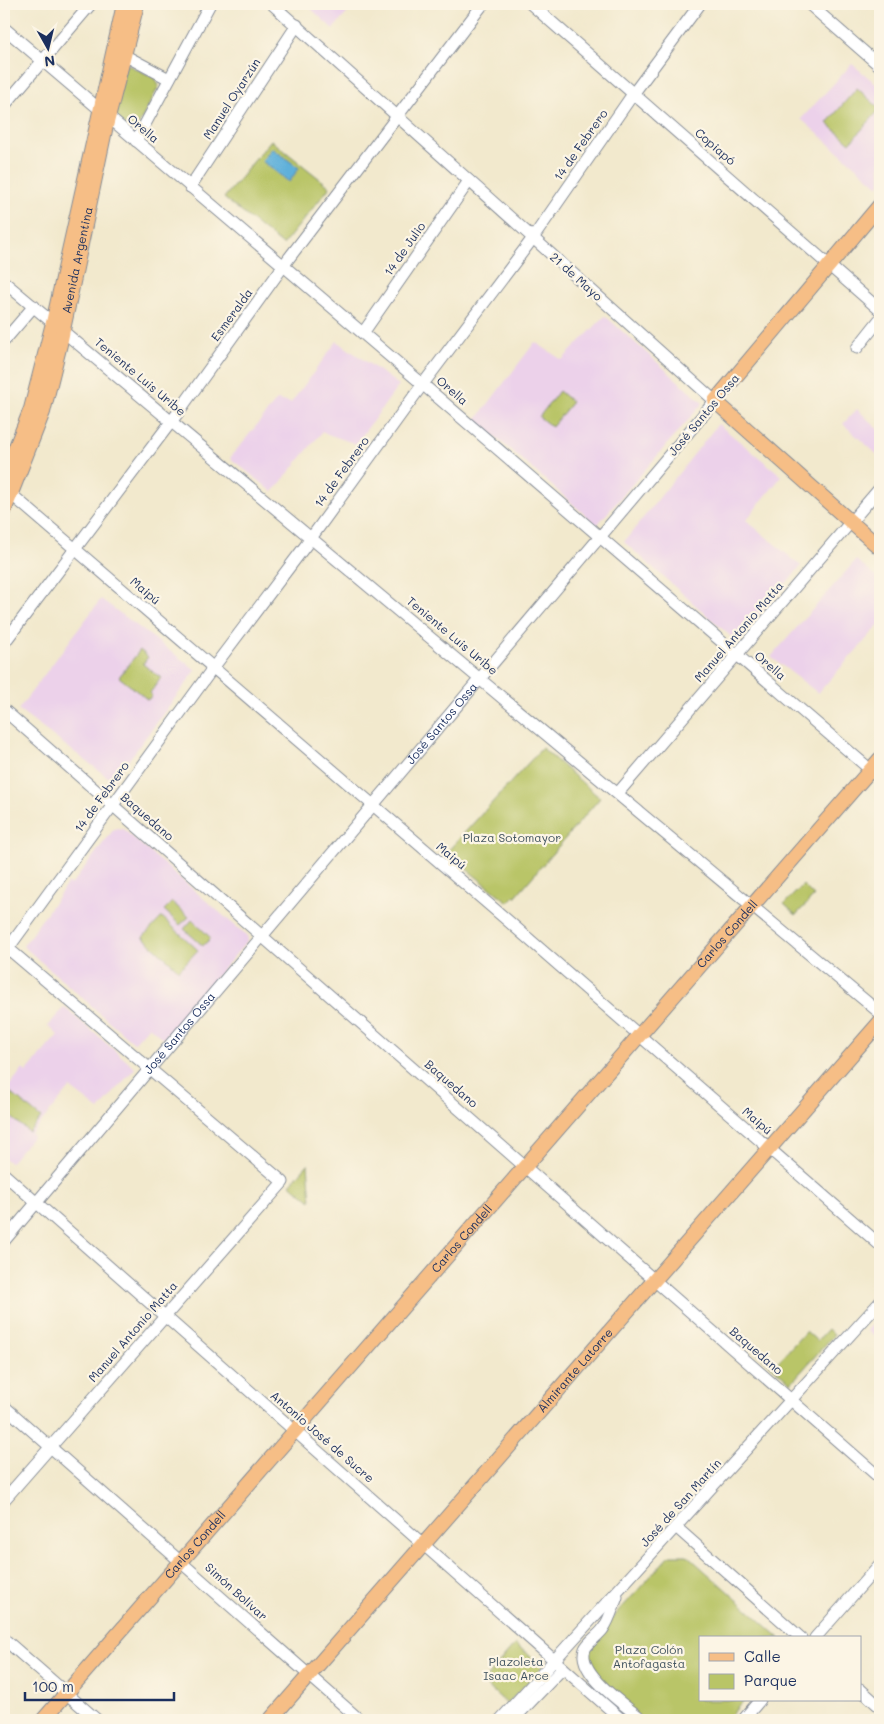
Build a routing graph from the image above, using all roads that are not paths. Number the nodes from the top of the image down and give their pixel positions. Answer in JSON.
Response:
{"nodes":[{"id":1,"x":91,"y":4,"type":"edge"},
{"id":2,"x":124,"y":4,"type":"edge"},
{"id":3,"x":137,"y":4,"type":"edge"},
{"id":4,"x":210,"y":4,"type":"edge"},
{"id":5,"x":272,"y":4,"type":"edge"},
{"id":6,"x":483,"y":4,"type":"edge"},
{"id":7,"x":532,"y":4,"type":"edge"},
{"id":8,"x":700,"y":4,"type":"edge"},
{"id":9,"x":809,"y":4,"type":"edge"},
{"id":10,"x":296,"y":26,"type":"junction"},
{"id":11,"x":4,"y":28,"type":"edge"},
{"id":12,"x":124,"y":55,"type":"junction"},
{"id":13,"x":43,"y":61,"type":"junction"},
{"id":14,"x":880,"y":66,"type":"edge"},
{"id":15,"x":169,"y":79,"type":"junction"},
{"id":16,"x":633,"y":94,"type":"junction"},
{"id":17,"x":4,"y":106,"type":"edge"},
{"id":18,"x":104,"y":114,"type":"junction"},
{"id":19,"x":397,"y":116,"type":"junction"},
{"id":20,"x":136,"y":140,"type":"junction"},
{"id":21,"x":469,"y":181,"type":"junction"},
{"id":22,"x":190,"y":187,"type":"junction"},
{"id":23,"x":880,"y":205,"type":"edge"},
{"id":24,"x":533,"y":238,"type":"junction"},
{"id":25,"x":829,"y":266,"type":"junction"},
{"id":26,"x":283,"y":267,"type":"junction"},
{"id":27,"x":4,"y":282,"type":"edge"},
{"id":28,"x":34,"y":306,"type":"junction"},
{"id":29,"x":880,"y":310,"type":"edge"},
{"id":30,"x":880,"y":319,"type":"edge"},
{"id":31,"x":58,"y":327,"type":"junction"},
{"id":32,"x":363,"y":334,"type":"junction"},
{"id":33,"x":4,"y":341,"type":"edge"},
{"id":34,"x":857,"y":348,"type":"dead end"},
{"id":35,"x":423,"y":384,"type":"junction"},
{"id":36,"x":715,"y":401,"type":"junction"},
{"id":37,"x":171,"y":420,"type":"junction"},
{"id":38,"x":4,"y":478,"type":"edge"},
{"id":39,"x":880,"y":488,"type":"edge"},
{"id":40,"x":7,"y":491,"type":"edge"},
{"id":41,"x":4,"y":510,"type":"edge"},
{"id":42,"x":851,"y":522,"type":"junction"},
{"id":43,"x":312,"y":537,"type":"junction"},
{"id":44,"x":600,"y":538,"type":"junction"},
{"id":45,"x":880,"y":548,"type":"edge"},
{"id":46,"x":75,"y":549,"type":"junction"},
{"id":47,"x":4,"y":643,"type":"edge"},
{"id":48,"x":737,"y":655,"type":"junction"},
{"id":49,"x":213,"y":668,"type":"junction"},
{"id":50,"x":481,"y":678,"type":"junction"},
{"id":51,"x":4,"y":710,"type":"edge"},
{"id":52,"x":877,"y":769,"type":"edge"},
{"id":53,"x":618,"y":793,"type":"junction"},
{"id":54,"x":113,"y":806,"type":"junction"},
{"id":55,"x":372,"y":806,"type":"junction"},
{"id":56,"x":752,"y":906,"type":"junction"},
{"id":57,"x":262,"y":936,"type":"junction"},
{"id":58,"x":5,"y":949,"type":"edge"},
{"id":59,"x":880,"y":1013,"type":"edge"},
{"id":60,"x":880,"y":1022,"type":"edge"},
{"id":61,"x":639,"y":1036,"type":"junction"},
{"id":62,"x":150,"y":1069,"type":"junction"},
{"id":63,"x":769,"y":1149,"type":"junction"},
{"id":64,"x":525,"y":1167,"type":"junction"},
{"id":65,"x":4,"y":1174,"type":"edge"},
{"id":66,"x":37,"y":1202,"type":"junction"},
{"id":67,"x":4,"y":1241,"type":"edge"},
{"id":68,"x":880,"y":1245,"type":"edge"},
{"id":69,"x":655,"y":1280,"type":"junction"},
{"id":70,"x":880,"y":1302,"type":"edge"},
{"id":71,"x":165,"y":1316,"type":"junction"},
{"id":72,"x":792,"y":1401,"type":"junction"},
{"id":73,"x":4,"y":1406,"type":"edge"},
{"id":74,"x":295,"y":1431,"type":"junction"},
{"id":75,"x":50,"y":1447,"type":"junction"},
{"id":76,"x":880,"y":1478,"type":"edge"},
{"id":77,"x":4,"y":1500,"type":"edge"},
{"id":78,"x":676,"y":1528,"type":"junction"},
{"id":79,"x":424,"y":1544,"type":"junction"},
{"id":80,"x":181,"y":1561,"type":"junction"},
{"id":81,"x":880,"y":1564,"type":"edge"},
{"id":82,"x":621,"y":1589,"type":"junction"},
{"id":83,"x":799,"y":1636,"type":"edge"},
{"id":84,"x":817,"y":1636,"type":"edge"},
{"id":85,"x":4,"y":1639,"type":"edge"},
{"id":86,"x":559,"y":1664,"type":"junction"},
{"id":87,"x":308,"y":1676,"type":"junction"},
{"id":88,"x":862,"y":1691,"type":"edge"},
{"id":89,"x":66,"y":1693,"type":"junction"},
{"id":90,"x":758,"y":1702,"type":"edge"},
{"id":91,"x":880,"y":1707,"type":"edge"},
{"id":92,"x":43,"y":1720,"type":"edge"},
{"id":93,"x":97,"y":1720,"type":"edge"},
{"id":94,"x":270,"y":1720,"type":"edge"},
{"id":95,"x":360,"y":1720,"type":"edge"},
{"id":96,"x":500,"y":1720,"type":"edge"},
{"id":97,"x":513,"y":1720,"type":"edge"},
{"id":98,"x":622,"y":1720,"type":"edge"},
{"id":99,"x":643,"y":1720,"type":"edge"},
{"id":100,"x":743,"y":1720,"type":"edge"}],
"edges":[{"from":1,"to":13,"type":"street"},
{"from":2,"to":18,"type":"main road","name":"Avenida Argentina"},
{"from":3,"to":12,"type":"main road","name":"Avenida Argentina"},
{"from":4,"to":15,"type":"street"},
{"from":5,"to":10,"type":"street","name":"21 de Mayo"},
{"from":6,"to":19,"type":"street","name":"Esmeralda"},
{"from":7,"to":16,"type":"street","name":"Copiapó"},
{"from":8,"to":16,"type":"street","name":"14 de Febrero"},
{"from":9,"to":14,"type":"street"},
{"from":10,"to":19,"type":"street","name":"21 de Mayo"},
{"from":10,"to":22,"type":"street","name":"Manuel Oyarzún"},
{"from":11,"to":13,"type":"street","name":"Orella"},
{"from":12,"to":15,"type":"street"},
{"from":12,"to":18,"type":"main road","name":"Avenida Argentina"},
{"from":13,"to":17,"type":"street"},
{"from":13,"to":18,"type":"street","name":"Orella"},
{"from":15,"to":20,"type":"street"},
{"from":16,"to":24,"type":"street","name":"14 de Febrero"},
{"from":16,"to":25,"type":"street","name":"Copiapó"},
{"from":18,"to":20,"type":"street","name":"Orella"},
{"from":18,"to":31,"type":"main road","name":"Avenida Argentina"},
{"from":19,"to":21,"type":"street","name":"21 de Mayo"},
{"from":19,"to":26,"type":"street","name":"Esmeralda"},
{"from":20,"to":22,"type":"street","name":"Orella"},
{"from":21,"to":24,"type":"street","name":"21 de Mayo"},
{"from":21,"to":32,"type":"street","name":"14 de Julio"},
{"from":22,"to":26,"type":"street","name":"Orella"},
{"from":23,"to":25,"type":"main road","name":"José Santos Ossa"},
{"from":24,"to":35,"type":"street","name":"14 de Febrero"},
{"from":24,"to":36,"type":"street","name":"21 de Mayo"},
{"from":25,"to":29,"type":"street","name":"Copiapó"},
{"from":25,"to":36,"type":"main road","name":"José Santos Ossa"},
{"from":26,"to":32,"type":"street","name":"Orella"},
{"from":26,"to":37,"type":"street","name":"Esmeralda"},
{"from":27,"to":28,"type":"street","name":"Teniente Luis Uribe"},
{"from":28,"to":31,"type":"street","name":"Teniente Luis Uribe"},
{"from":28,"to":33,"type":"street"},
{"from":30,"to":34,"type":"street"},
{"from":31,"to":37,"type":"street","name":"Teniente Luis Uribe"},
{"from":31,"to":38,"type":"main road","name":"Avenida Argentina"},
{"from":31,"to":40,"type":"main road","name":"Avenida Argentina"},
{"from":32,"to":35,"type":"street","name":"Orella"},
{"from":35,"to":43,"type":"street","name":"14 de Febrero"},
{"from":35,"to":44,"type":"street","name":"Orella"},
{"from":36,"to":42,"type":"main road","name":"21 de Mayo"},
{"from":36,"to":44,"type":"street","name":"José Santos Ossa"},
{"from":37,"to":43,"type":"street","name":"Teniente Luis Uribe"},
{"from":37,"to":46,"type":"street","name":"Esmeralda"},
{"from":39,"to":42,"type":"street","name":"Manuel Antonio Matta"},
{"from":40,"to":41,"type":"main road","name":"Avenida Argentina"},
{"from":40,"to":46,"type":"street","name":"Maipú"},
{"from":42,"to":45,"type":"main road","name":"21 de Mayo"},
{"from":42,"to":48,"type":"street","name":"Manuel Antonio Matta"},
{"from":43,"to":49,"type":"street","name":"14 de Febrero"},
{"from":43,"to":50,"type":"street","name":"Teniente Luis Uribe"},
{"from":44,"to":48,"type":"street","name":"Orella"},
{"from":44,"to":50,"type":"street","name":"José Santos Ossa"},
{"from":46,"to":47,"type":"street","name":"Esmeralda"},
{"from":46,"to":49,"type":"street","name":"Maipú"},
{"from":48,"to":52,"type":"street","name":"Orella"},
{"from":48,"to":53,"type":"street","name":"Manuel Antonio Matta"},
{"from":49,"to":54,"type":"street","name":"14 de Febrero"},
{"from":49,"to":55,"type":"street","name":"Maipú"},
{"from":50,"to":53,"type":"street","name":"Teniente Luis Uribe"},
{"from":50,"to":55,"type":"street","name":"José Santos Ossa"},
{"from":51,"to":54,"type":"street","name":"Baquedano"},
{"from":52,"to":56,"type":"main road","name":"Carlos Condell"},
{"from":53,"to":56,"type":"street","name":"Teniente Luis Uribe"},
{"from":54,"to":57,"type":"street","name":"Baquedano"},
{"from":54,"to":58,"type":"street","name":"14 de Febrero"},
{"from":55,"to":57,"type":"street","name":"José Santos Ossa"},
{"from":55,"to":61,"type":"street","name":"Maipú"},
{"from":56,"to":59,"type":"street","name":"Teniente Luis Uribe"},
{"from":56,"to":61,"type":"main road","name":"Carlos Condell"},
{"from":57,"to":62,"type":"street","name":"José Santos Ossa"},
{"from":57,"to":64,"type":"street","name":"Baquedano"},
{"from":58,"to":62,"type":"street"},
{"from":60,"to":63,"type":"main road","name":"Almirante Latorre"},
{"from":61,"to":63,"type":"street","name":"Maipú"},
{"from":61,"to":64,"type":"main road","name":"Carlos Condell"},
{"from":62,"to":66,"type":"street","name":"José Santos Ossa"},
{"from":62,"to":71,"type":"street","name":"Manuel Antonio Matta"},
{"from":63,"to":68,"type":"street","name":"Maipú"},
{"from":63,"to":69,"type":"main road","name":"Almirante Latorre"},
{"from":64,"to":69,"type":"street","name":"Baquedano"},
{"from":64,"to":74,"type":"main road","name":"Carlos Condell"},
{"from":65,"to":66,"type":"street","name":"Antonio José de Sucre"},
{"from":66,"to":67,"type":"street","name":"José Santos Ossa"},
{"from":66,"to":71,"type":"street","name":"Antonio José de Sucre"},
{"from":69,"to":72,"type":"street","name":"Baquedano"},
{"from":69,"to":79,"type":"main road","name":"Almirante Latorre"},
{"from":70,"to":72,"type":"street","name":"José de San Martín"},
{"from":71,"to":74,"type":"street","name":"Antonio José de Sucre"},
{"from":71,"to":75,"type":"street","name":"Manuel Antonio Matta"},
{"from":72,"to":76,"type":"street","name":"Baquedano"},
{"from":72,"to":78,"type":"street","name":"José de San Martín"},
{"from":73,"to":75,"type":"street","name":"Simón Bolívar"},
{"from":74,"to":79,"type":"street","name":"Antonio José de Sucre"},
{"from":74,"to":80,"type":"main road","name":"Carlos Condell"},
{"from":75,"to":77,"type":"street","name":"Manuel Antonio Matta"},
{"from":75,"to":80,"type":"street","name":"Simón Bolívar"},
{"from":78,"to":82,"type":"street","name":"José de San Martín"},
{"from":78,"to":83,"type":"street"},
{"from":79,"to":86,"type":"street","name":"Antonio José de Sucre"},
{"from":79,"to":87,"type":"main road","name":"Almirante Latorre"},
{"from":80,"to":87,"type":"street","name":"Simón Bolívar"},
{"from":80,"to":89,"type":"main road","name":"Carlos Condell"},
{"from":81,"to":84,"type":"street"},
{"from":82,"to":86,"type":"street","name":"José de San Martín"},
{"from":82,"to":99,"type":"street"},
{"from":85,"to":89,"type":"street"},
{"from":86,"to":96,"type":"street","name":"José de San Martín"},
{"from":86,"to":97,"type":"street","name":"José de San Martín"},
{"from":86,"to":98,"type":"street","name":"Antonio José de Sucre"},
{"from":87,"to":94,"type":"main road","name":"Almirante Latorre"},
{"from":87,"to":95,"type":"street","name":"Simón Bolívar"},
{"from":88,"to":91,"type":"street"},
{"from":89,"to":92,"type":"main road","name":"Carlos Condell"},
{"from":89,"to":93,"type":"street"},
{"from":90,"to":100,"type":"street"}]}
